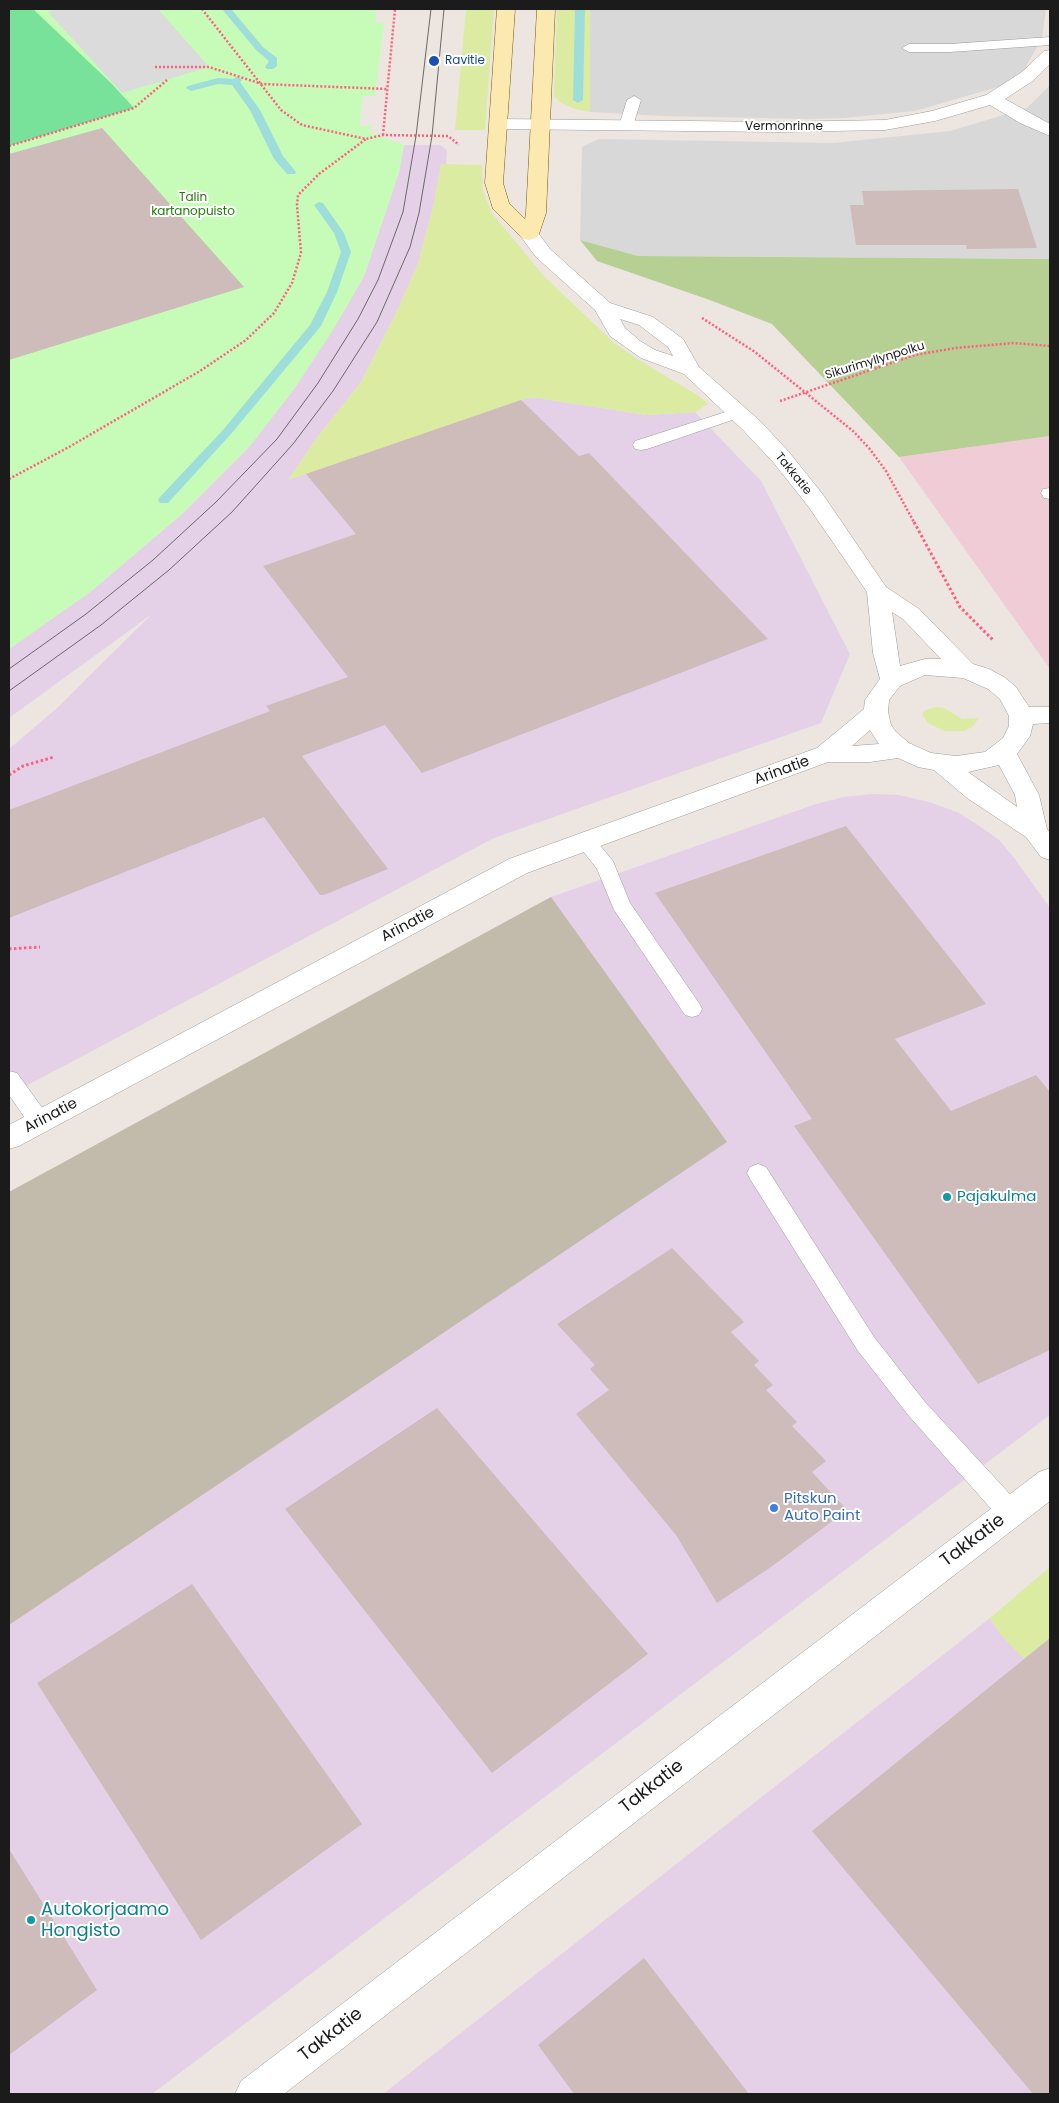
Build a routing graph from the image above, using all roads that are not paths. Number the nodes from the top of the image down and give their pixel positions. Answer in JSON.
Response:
{"nodes":[{"id":1,"x":506,"y":9,"type":"edge"},
{"id":2,"x":546,"y":9,"type":"edge"},
{"id":3,"x":1050,"y":41,"type":"edge"},
{"id":4,"x":908,"y":48,"type":"dead end"},
{"id":5,"x":1050,"y":55,"type":"edge"},
{"id":6,"x":992,"y":99,"type":"junction"},
{"id":7,"x":634,"y":100,"type":"dead end"},
{"id":8,"x":499,"y":124,"type":"junction"},
{"id":9,"x":542,"y":125,"type":"junction"},
{"id":10,"x":626,"y":126,"type":"junction"},
{"id":11,"x":1050,"y":131,"type":"edge"},
{"id":12,"x":530,"y":234,"type":"junction"},
{"id":13,"x":738,"y":413,"type":"junction"},
{"id":14,"x":641,"y":444,"type":"dead end"},
{"id":15,"x":878,"y":592,"type":"junction"},
{"id":16,"x":965,"y":670,"type":"junction"},
{"id":17,"x":892,"y":680,"type":"junction"},
{"id":18,"x":876,"y":712,"type":"junction"},
{"id":19,"x":1050,"y":715,"type":"edge"},
{"id":20,"x":1021,"y":716,"type":"junction"},
{"id":21,"x":900,"y":749,"type":"junction"},
{"id":22,"x":1004,"y":752,"type":"junction"},
{"id":23,"x":826,"y":754,"type":"junction"},
{"id":24,"x":942,"y":764,"type":"junction"},
{"id":25,"x":1035,"y":831,"type":"junction"},
{"id":26,"x":586,"y":842,"type":"junction"},
{"id":27,"x":1050,"y":851,"type":"edge"},
{"id":28,"x":692,"y":1009,"type":"dead end"},
{"id":29,"x":9,"y":1079,"type":"edge"},
{"id":30,"x":40,"y":1122,"type":"junction"},
{"id":31,"x":9,"y":1138,"type":"edge"},
{"id":32,"x":758,"y":1173,"type":"dead end"},
{"id":33,"x":1050,"y":1482,"type":"edge"},
{"id":34,"x":1010,"y":1512,"type":"junction"},
{"id":35,"x":254,"y":2094,"type":"edge"}],
"edges":[{"from":1,"to":8,"type":"street"},
{"from":2,"to":9,"type":"street"},
{"from":3,"to":4,"type":"lane"},
{"from":5,"to":6,"type":"street","name":"Vermonrinne"},
{"from":6,"to":10,"type":"street","name":"Vermonrinne"},
{"from":6,"to":11,"type":"street"},
{"from":7,"to":10,"type":"lane"},
{"from":8,"to":9,"type":"street","name":"Vermonrinne"},
{"from":8,"to":12,"type":"street"},
{"from":9,"to":10,"type":"street","name":"Vermonrinne"},
{"from":9,"to":12,"type":"street"},
{"from":12,"to":13,"type":"street","name":"Takkatie"},
{"from":13,"to":14,"type":"lane"},
{"from":13,"to":15,"type":"street","name":"Takkatie"},
{"from":15,"to":16,"type":"street","name":"Takkatie"},
{"from":15,"to":17,"type":"street","name":"Takkatie"},
{"from":16,"to":17,"type":"street"},
{"from":16,"to":20,"type":"street"},
{"from":17,"to":18,"type":"street"},
{"from":18,"to":21,"type":"street"},
{"from":18,"to":23,"type":"street","name":"Arinatie"},
{"from":19,"to":20,"type":"street"},
{"from":20,"to":22,"type":"street"},
{"from":21,"to":23,"type":"street","name":"Arinatie"},
{"from":21,"to":24,"type":"street"},
{"from":22,"to":24,"type":"street"},
{"from":22,"to":25,"type":"street"},
{"from":23,"to":26,"type":"street","name":"Arinatie"},
{"from":24,"to":25,"type":"street"},
{"from":25,"to":27,"type":"street"},
{"from":26,"to":28,"type":"lane"},
{"from":26,"to":30,"type":"street","name":"Arinatie"},
{"from":29,"to":30,"type":"lane"},
{"from":30,"to":31,"type":"street","name":"Arinatie"},
{"from":32,"to":34,"type":"lane"},
{"from":33,"to":34,"type":"street","name":"Takkatie"},
{"from":34,"to":35,"type":"street","name":"Takkatie"}]}
